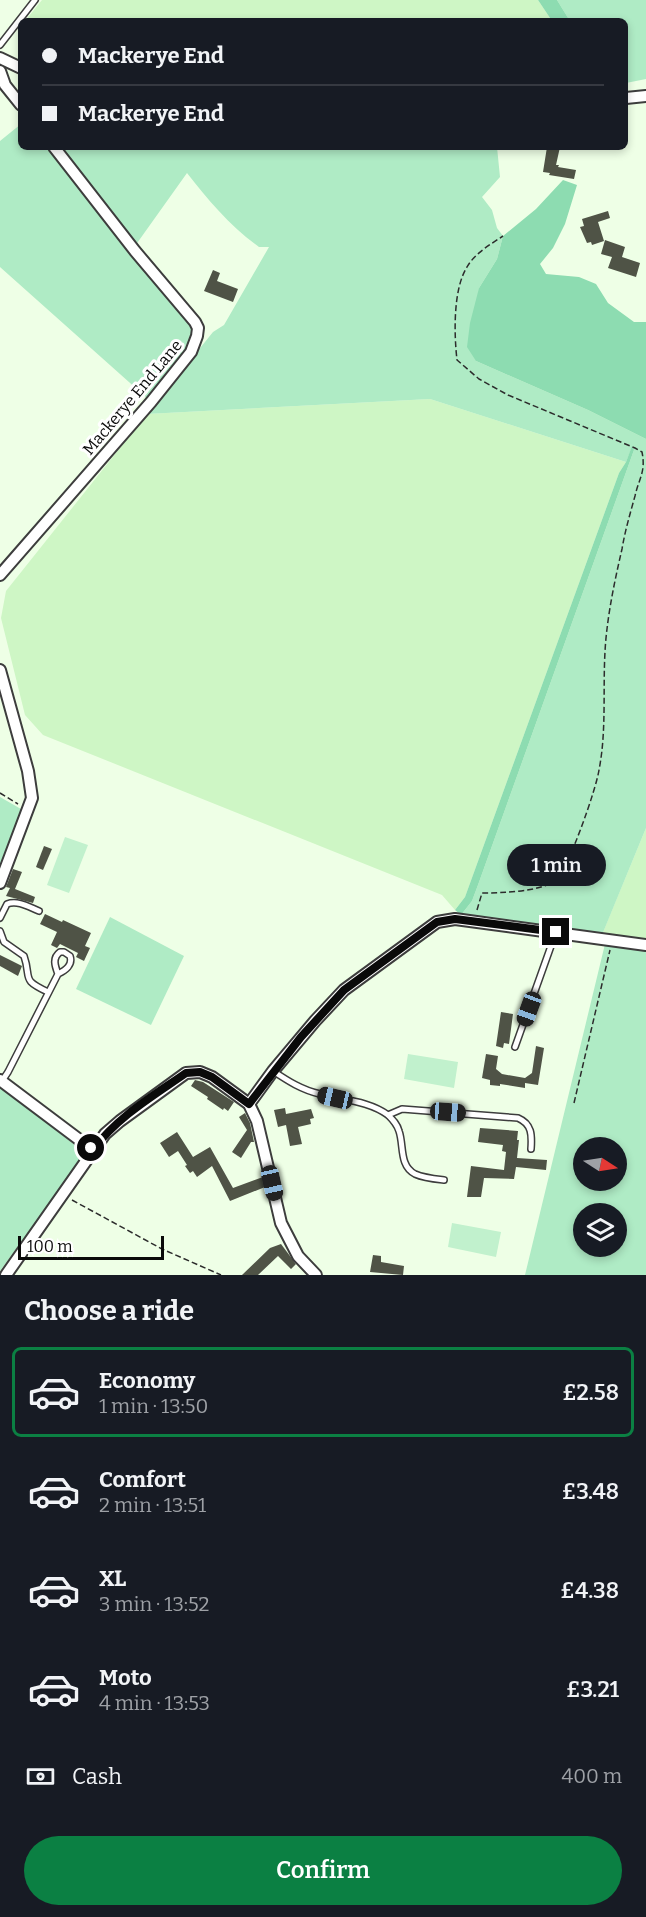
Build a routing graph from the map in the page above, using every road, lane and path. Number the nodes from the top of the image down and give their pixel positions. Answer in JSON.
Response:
{"nodes":[{"id":1,"x":35,"y":0,"type":"edge"},
{"id":2,"x":19,"y":18,"type":"edge"},
{"id":3,"x":18,"y":19,"type":"edge"},
{"id":4,"x":3,"y":36,"type":"edge"},
{"id":5,"x":0,"y":45,"type":"edge"},
{"id":6,"x":0,"y":58,"type":"edge"},
{"id":7,"x":18,"y":67,"type":"edge"},
{"id":8,"x":0,"y":71,"type":"edge"},
{"id":9,"x":646,"y":96,"type":"edge"},
{"id":10,"x":628,"y":98,"type":"edge"},
{"id":11,"x":18,"y":101,"type":"edge"},
{"id":12,"x":56,"y":150,"type":"edge"},
{"id":13,"x":503,"y":236,"type":"dead end"},
{"id":14,"x":0,"y":575,"type":"edge"},
{"id":15,"x":0,"y":670,"type":"edge"},
{"id":16,"x":0,"y":793,"type":"edge"},
{"id":17,"x":28,"y":812,"type":"junction"},
{"id":18,"x":0,"y":883,"type":"edge"},
{"id":19,"x":39,"y":911,"type":"dead end"},
{"id":20,"x":0,"y":918,"type":"edge"},
{"id":21,"x":473,"y":921,"type":"junction"},
{"id":22,"x":0,"y":931,"type":"edge"},
{"id":23,"x":556,"y":932,"type":"junction"},
{"id":24,"x":613,"y":940,"type":"junction"},
{"id":25,"x":646,"y":945,"type":"edge"},
{"id":26,"x":58,"y":974,"type":"dead end"},
{"id":27,"x":48,"y":992,"type":"junction"},
{"id":28,"x":515,"y":1047,"type":"dead end"},
{"id":29,"x":273,"y":1071,"type":"junction"},
{"id":30,"x":1,"y":1081,"type":"edge"},
{"id":31,"x":574,"y":1103,"type":"dead end"},
{"id":32,"x":249,"y":1104,"type":"junction"},
{"id":33,"x":388,"y":1115,"type":"junction"},
{"id":34,"x":531,"y":1149,"type":"dead end"},
{"id":35,"x":93,"y":1150,"type":"junction"},
{"id":36,"x":444,"y":1180,"type":"dead end"},
{"id":37,"x":63,"y":1195,"type":"junction"},
{"id":38,"x":6,"y":1275,"type":"edge"},
{"id":39,"x":221,"y":1275,"type":"edge"},
{"id":40,"x":316,"y":1275,"type":"edge"}],
"edges":[{"from":1,"to":2,"type":"lane"},
{"from":3,"to":4,"type":"lane"},
{"from":4,"to":5,"type":"lane"},
{"from":6,"to":7,"type":"street"},
{"from":8,"to":11,"type":"street"},
{"from":9,"to":10,"type":"street"},
{"from":12,"to":14,"type":"street","name":"Mackerye End Lane"},
{"from":13,"to":21,"type":"path"},
{"from":15,"to":17,"type":"street"},
{"from":16,"to":17,"type":"path"},
{"from":17,"to":18,"type":"street"},
{"from":19,"to":20,"type":"lane"},
{"from":21,"to":23,"type":"street"},
{"from":21,"to":29,"type":"street"},
{"from":22,"to":27,"type":"lane"},
{"from":23,"to":24,"type":"street"},
{"from":23,"to":28,"type":"lane"},
{"from":24,"to":25,"type":"street"},
{"from":24,"to":31,"type":"path"},
{"from":26,"to":27,"type":"lane"},
{"from":27,"to":30,"type":"lane"},
{"from":29,"to":32,"type":"street"},
{"from":29,"to":33,"type":"lane"},
{"from":30,"to":35,"type":"street"},
{"from":32,"to":35,"type":"street"},
{"from":32,"to":40,"type":"street"},
{"from":33,"to":34,"type":"lane"},
{"from":33,"to":36,"type":"lane"},
{"from":35,"to":37,"type":"street"},
{"from":37,"to":38,"type":"street"},
{"from":37,"to":39,"type":"path"}]}
